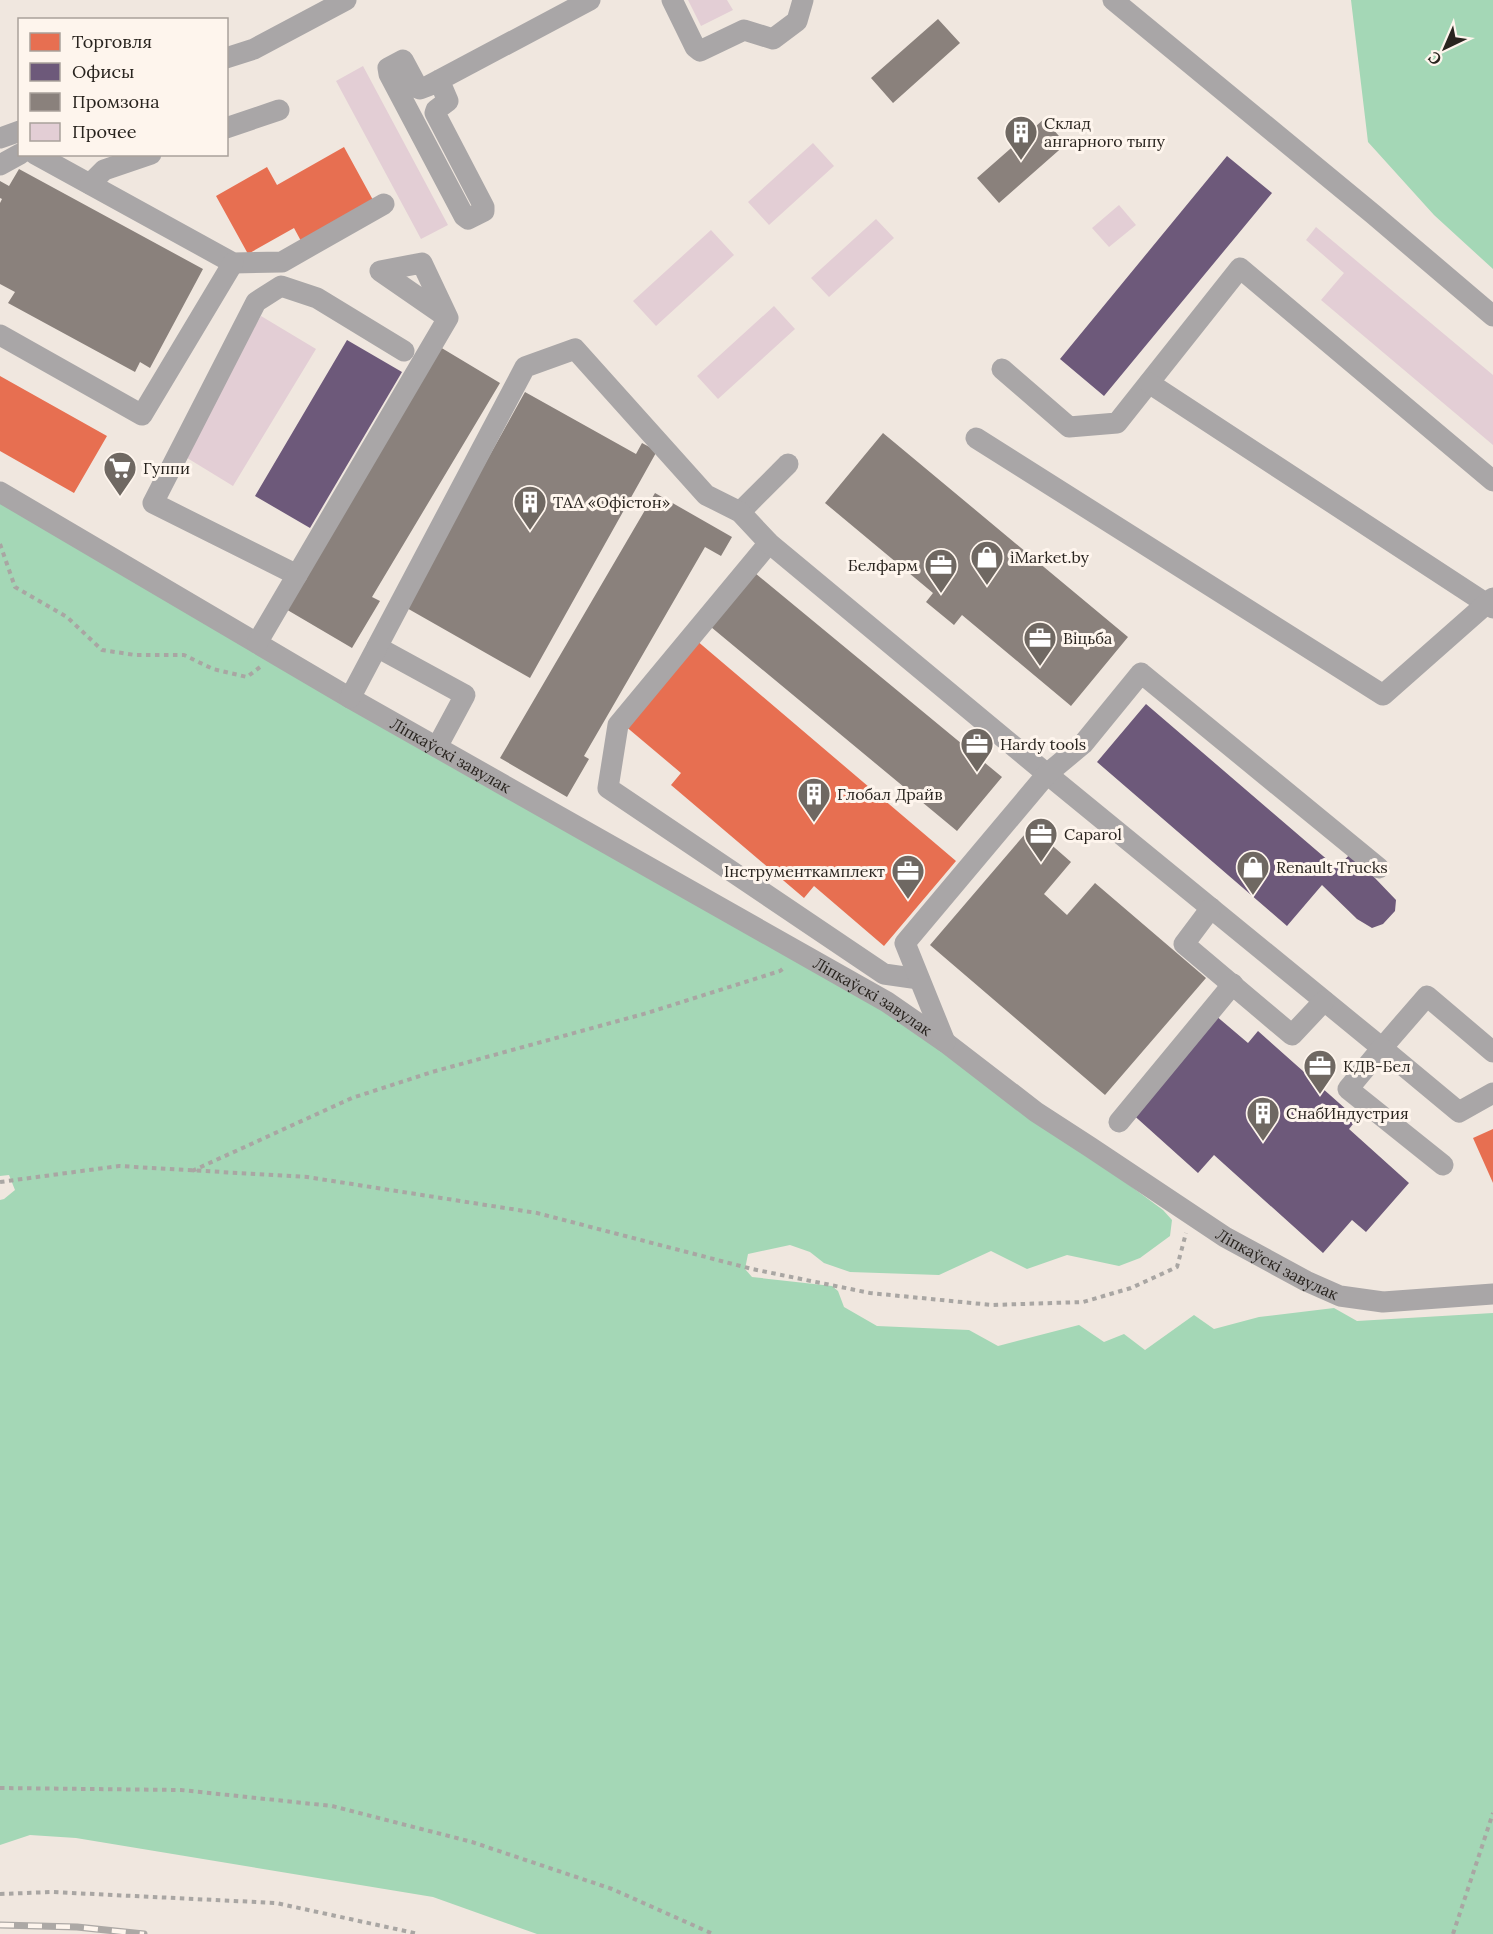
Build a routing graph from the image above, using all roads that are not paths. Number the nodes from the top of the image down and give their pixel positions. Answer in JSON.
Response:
{"nodes":[{"id":1,"x":346,"y":0,"type":"edge"},
{"id":2,"x":590,"y":0,"type":"edge"},
{"id":3,"x":660,"y":0,"type":"edge"},
{"id":4,"x":670,"y":0,"type":"edge"},
{"id":5,"x":803,"y":0,"type":"edge"},
{"id":6,"x":1113,"y":0,"type":"edge"},
{"id":7,"x":228,"y":57,"type":"edge"},
{"id":8,"x":439,"y":80,"type":"junction"},
{"id":9,"x":279,"y":110,"type":"dead end"},
{"id":10,"x":228,"y":127,"type":"edge"},
{"id":11,"x":18,"y":132,"type":"edge"},
{"id":12,"x":0,"y":138,"type":"edge"},
{"id":13,"x":18,"y":155,"type":"edge"},
{"id":14,"x":39,"y":156,"type":"edge"},
{"id":15,"x":145,"y":156,"type":"edge"},
{"id":16,"x":0,"y":165,"type":"edge"},
{"id":17,"x":90,"y":184,"type":"junction"},
{"id":18,"x":384,"y":204,"type":"dead end"},
{"id":19,"x":233,"y":263,"type":"junction"},
{"id":20,"x":1493,"y":316,"type":"edge"},
{"id":21,"x":448,"y":318,"type":"dead end"},
{"id":22,"x":0,"y":335,"type":"edge"},
{"id":23,"x":404,"y":351,"type":"dead end"},
{"id":24,"x":1002,"y":369,"type":"dead end"},
{"id":25,"x":1149,"y":383,"type":"junction"},
{"id":26,"x":976,"y":438,"type":"dead end"},
{"id":27,"x":788,"y":464,"type":"dead end"},
{"id":28,"x":1493,"y":480,"type":"edge"},
{"id":29,"x":0,"y":492,"type":"edge"},
{"id":30,"x":740,"y":512,"type":"junction"},
{"id":31,"x":769,"y":543,"type":"junction"},
{"id":32,"x":297,"y":575,"type":"junction"},
{"id":33,"x":1491,"y":603,"type":"edge"},
{"id":34,"x":257,"y":643,"type":"junction"},
{"id":35,"x":377,"y":647,"type":"junction"},
{"id":36,"x":350,"y":698,"type":"junction"},
{"id":37,"x":437,"y":747,"type":"junction"},
{"id":38,"x":1047,"y":774,"type":"junction"},
{"id":39,"x":1379,"y":868,"type":"dead end"},
{"id":40,"x":1211,"y":908,"type":"junction"},
{"id":41,"x":919,"y":979,"type":"junction"},
{"id":42,"x":1233,"y":984,"type":"junction"},
{"id":43,"x":1324,"y":1001,"type":"junction"},
{"id":44,"x":945,"y":1042,"type":"junction"},
{"id":45,"x":1382,"y":1048,"type":"junction"},
{"id":46,"x":1493,"y":1052,"type":"edge"},
{"id":47,"x":1493,"y":1093,"type":"edge"},
{"id":48,"x":1119,"y":1122,"type":"dead end"},
{"id":49,"x":1443,"y":1165,"type":"dead end"},
{"id":50,"x":1493,"y":1294,"type":"edge"}],
"edges":[{"from":1,"to":7,"type":"street"},
{"from":2,"to":8,"type":"street"},
{"from":3,"to":4,"type":"street"},
{"from":4,"to":5,"type":"street"},
{"from":6,"to":20,"type":"street"},
{"from":8,"to":8,"type":"street"},
{"from":9,"to":10,"type":"street"},
{"from":11,"to":12,"type":"street"},
{"from":13,"to":16,"type":"street"},
{"from":14,"to":17,"type":"street"},
{"from":15,"to":17,"type":"street"},
{"from":17,"to":19,"type":"street"},
{"from":18,"to":19,"type":"street"},
{"from":19,"to":22,"type":"street"},
{"from":21,"to":32,"type":"street"},
{"from":23,"to":32,"type":"street"},
{"from":24,"to":25,"type":"street"},
{"from":25,"to":28,"type":"street"},
{"from":25,"to":33,"type":"street"},
{"from":26,"to":33,"type":"street"},
{"from":27,"to":30,"type":"street"},
{"from":29,"to":34,"type":"street","name":"Ліпкаўскі завулак"},
{"from":30,"to":31,"type":"street"},
{"from":30,"to":35,"type":"street"},
{"from":31,"to":38,"type":"street"},
{"from":31,"to":41,"type":"street"},
{"from":32,"to":34,"type":"street"},
{"from":34,"to":36,"type":"street","name":"Ліпкаўскі завулак"},
{"from":35,"to":36,"type":"street"},
{"from":35,"to":37,"type":"street"},
{"from":36,"to":37,"type":"street","name":"Ліпкаўскі завулак"},
{"from":37,"to":44,"type":"street","name":"Ліпкаўскі завулак"},
{"from":38,"to":39,"type":"street"},
{"from":38,"to":40,"type":"street"},
{"from":38,"to":41,"type":"street"},
{"from":40,"to":42,"type":"street"},
{"from":40,"to":43,"type":"street"},
{"from":41,"to":44,"type":"street"},
{"from":42,"to":43,"type":"street"},
{"from":42,"to":48,"type":"street"},
{"from":43,"to":45,"type":"street"},
{"from":44,"to":50,"type":"street","name":"Ліпкаўскі завулак"},
{"from":45,"to":46,"type":"street"},
{"from":45,"to":47,"type":"street"},
{"from":45,"to":49,"type":"street"}]}
